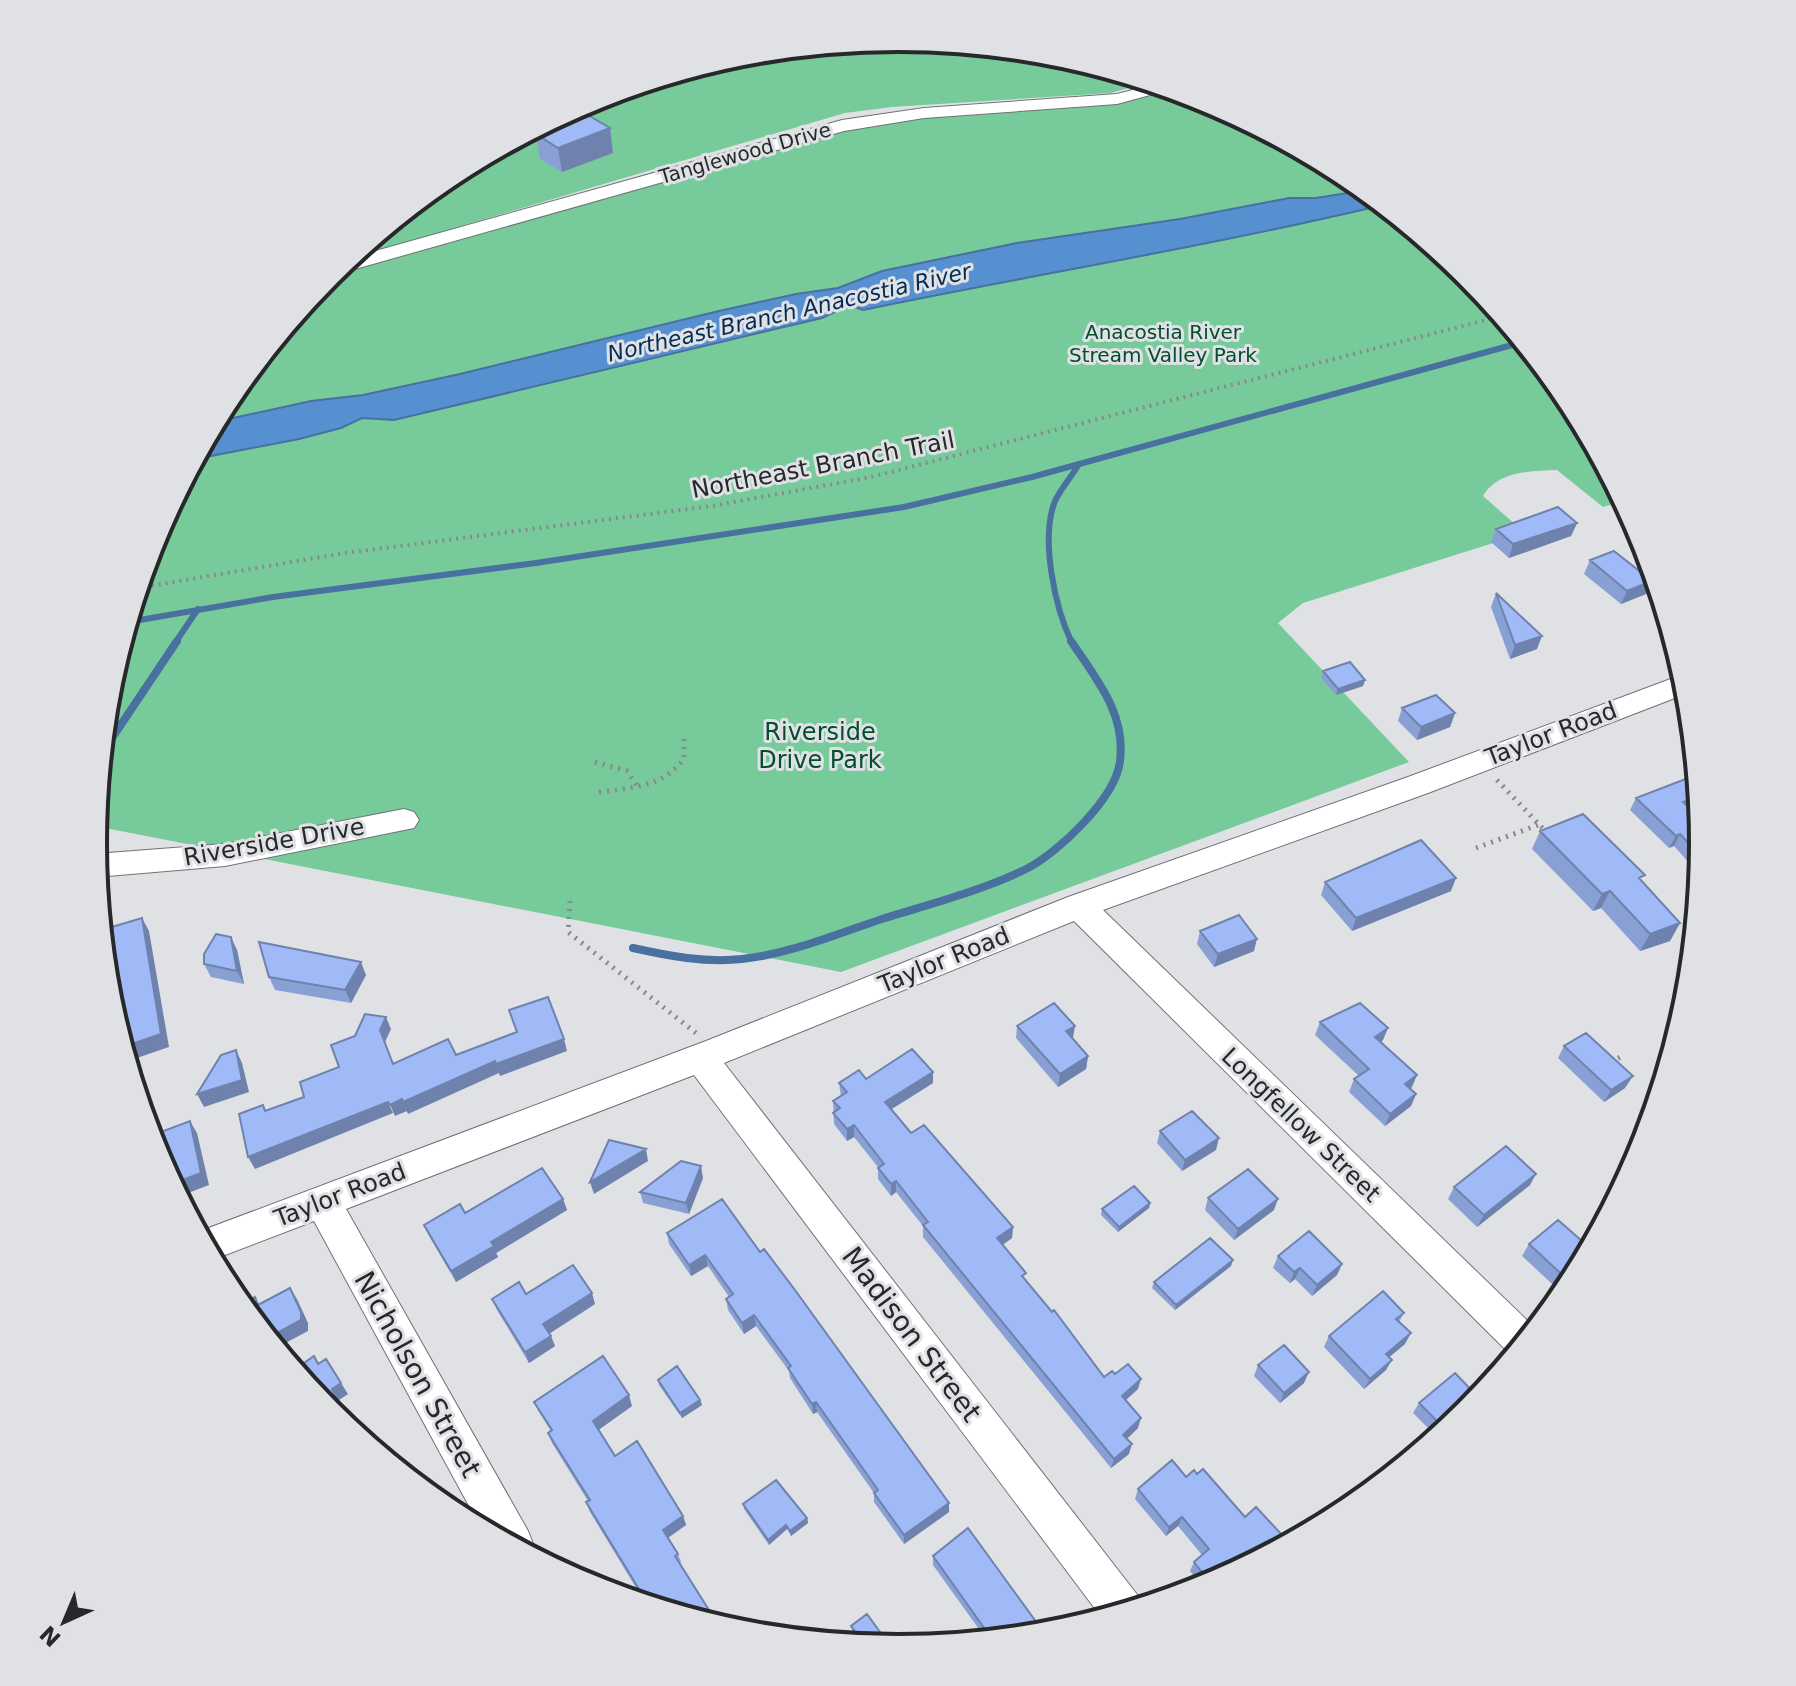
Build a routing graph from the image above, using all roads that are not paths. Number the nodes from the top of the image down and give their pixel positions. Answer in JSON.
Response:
{"nodes":[{"id":1,"x":1145,"y":92,"type":"edge"},
{"id":2,"x":363,"y":261,"type":"edge"},
{"id":3,"x":1674,"y":688,"type":"edge"},
{"id":4,"x":404,"y":820,"type":"dead end"},
{"id":5,"x":108,"y":865,"type":"edge"},
{"id":6,"x":1079,"y":906,"type":"junction"},
{"id":7,"x":709,"y":1054,"type":"junction"},
{"id":8,"x":323,"y":1202,"type":"junction"},
{"id":9,"x":216,"y":1242,"type":"edge"},
{"id":10,"x":1517,"y":1336,"type":"edge"},
{"id":11,"x":503,"y":1529,"type":"edge"},
{"id":12,"x":1117,"y":1603,"type":"edge"}],
"edges":[{"from":1,"to":2,"type":"street","name":"Tanglewood Drive"},
{"from":3,"to":6,"type":"street","name":"Taylor Road"},
{"from":4,"to":5,"type":"street","name":"Riverside Drive"},
{"from":6,"to":7,"type":"street","name":"Taylor Road"},
{"from":6,"to":10,"type":"street","name":"Longfellow Street"},
{"from":7,"to":8,"type":"street","name":"Taylor Road"},
{"from":7,"to":12,"type":"street","name":"Madison Street"},
{"from":8,"to":9,"type":"street","name":"Taylor Road"},
{"from":8,"to":11,"type":"street","name":"Nicholson Street"}]}
